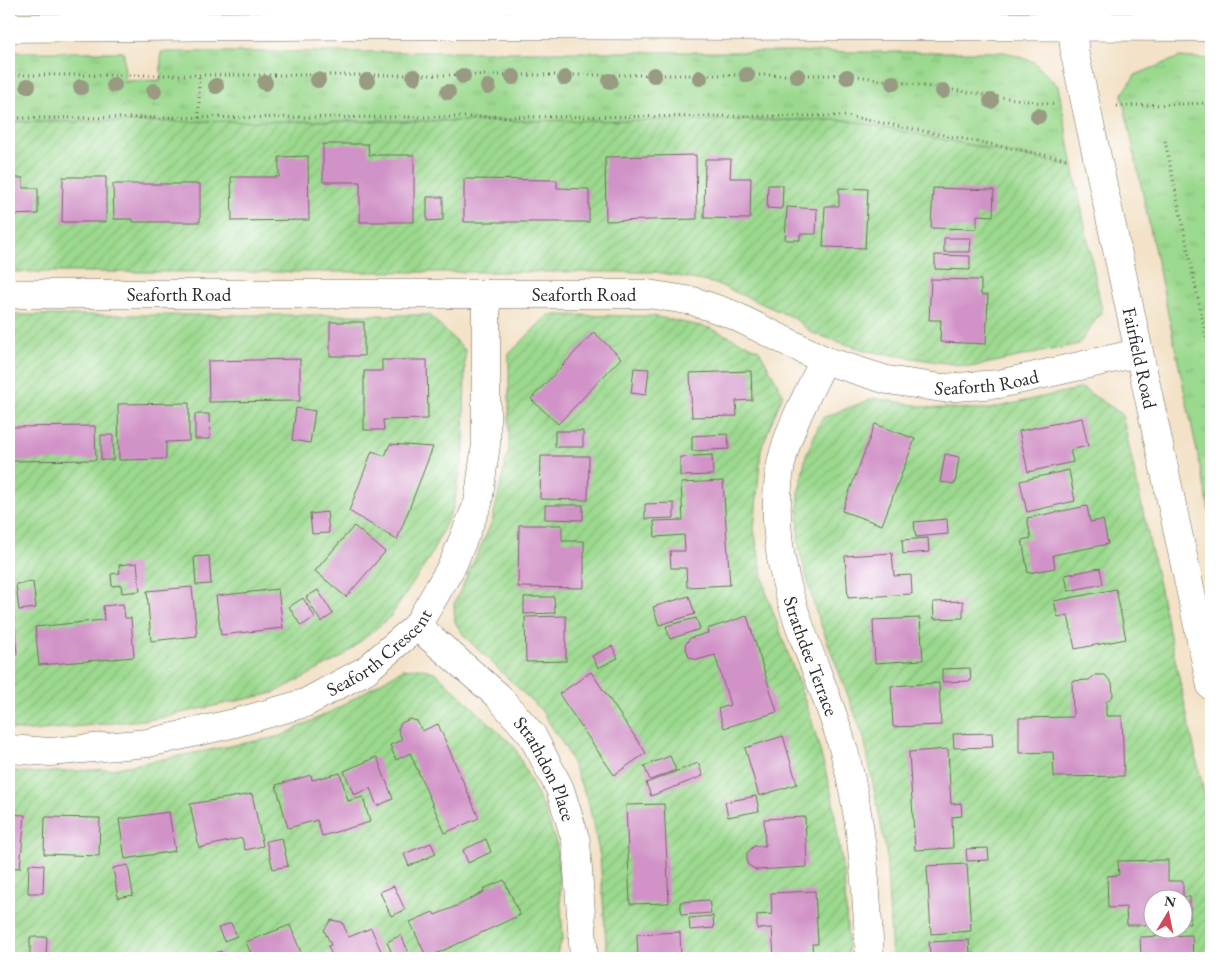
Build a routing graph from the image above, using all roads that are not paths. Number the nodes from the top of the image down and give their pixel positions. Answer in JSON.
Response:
{"nodes":[{"id":1,"x":312,"y":17,"type":"edge"},
{"id":2,"x":1072,"y":27,"type":"junction"},
{"id":3,"x":9,"y":28,"type":"edge"},
{"id":4,"x":1211,"y":28,"type":"edge"},
{"id":5,"x":9,"y":294,"type":"edge"},
{"id":6,"x":486,"y":294,"type":"junction"},
{"id":7,"x":1138,"y":353,"type":"junction"},
{"id":8,"x":824,"y":360,"type":"junction"},
{"id":9,"x":416,"y":626,"type":"junction"},
{"id":10,"x":1211,"y":686,"type":"edge"},
{"id":11,"x":9,"y":749,"type":"edge"},
{"id":12,"x":584,"y":958,"type":"edge"},
{"id":13,"x":870,"y":958,"type":"edge"}],
"edges":[{"from":1,"to":2,"type":"street"},
{"from":1,"to":3,"type":"street"},
{"from":2,"to":4,"type":"street"},
{"from":2,"to":7,"type":"street","name":"Fairfield Road"},
{"from":5,"to":6,"type":"street","name":"Seaforth Road"},
{"from":6,"to":8,"type":"street","name":"Seaforth Road"},
{"from":6,"to":9,"type":"street","name":"Seaforth Crescent"},
{"from":7,"to":8,"type":"street","name":"Seaforth Road"},
{"from":7,"to":10,"type":"street","name":"Fairfield Road"},
{"from":8,"to":13,"type":"street","name":"Strathdee Terrace"},
{"from":9,"to":11,"type":"street","name":"Seaforth Crescent"},
{"from":9,"to":12,"type":"street","name":"Strathdon Place"}]}
